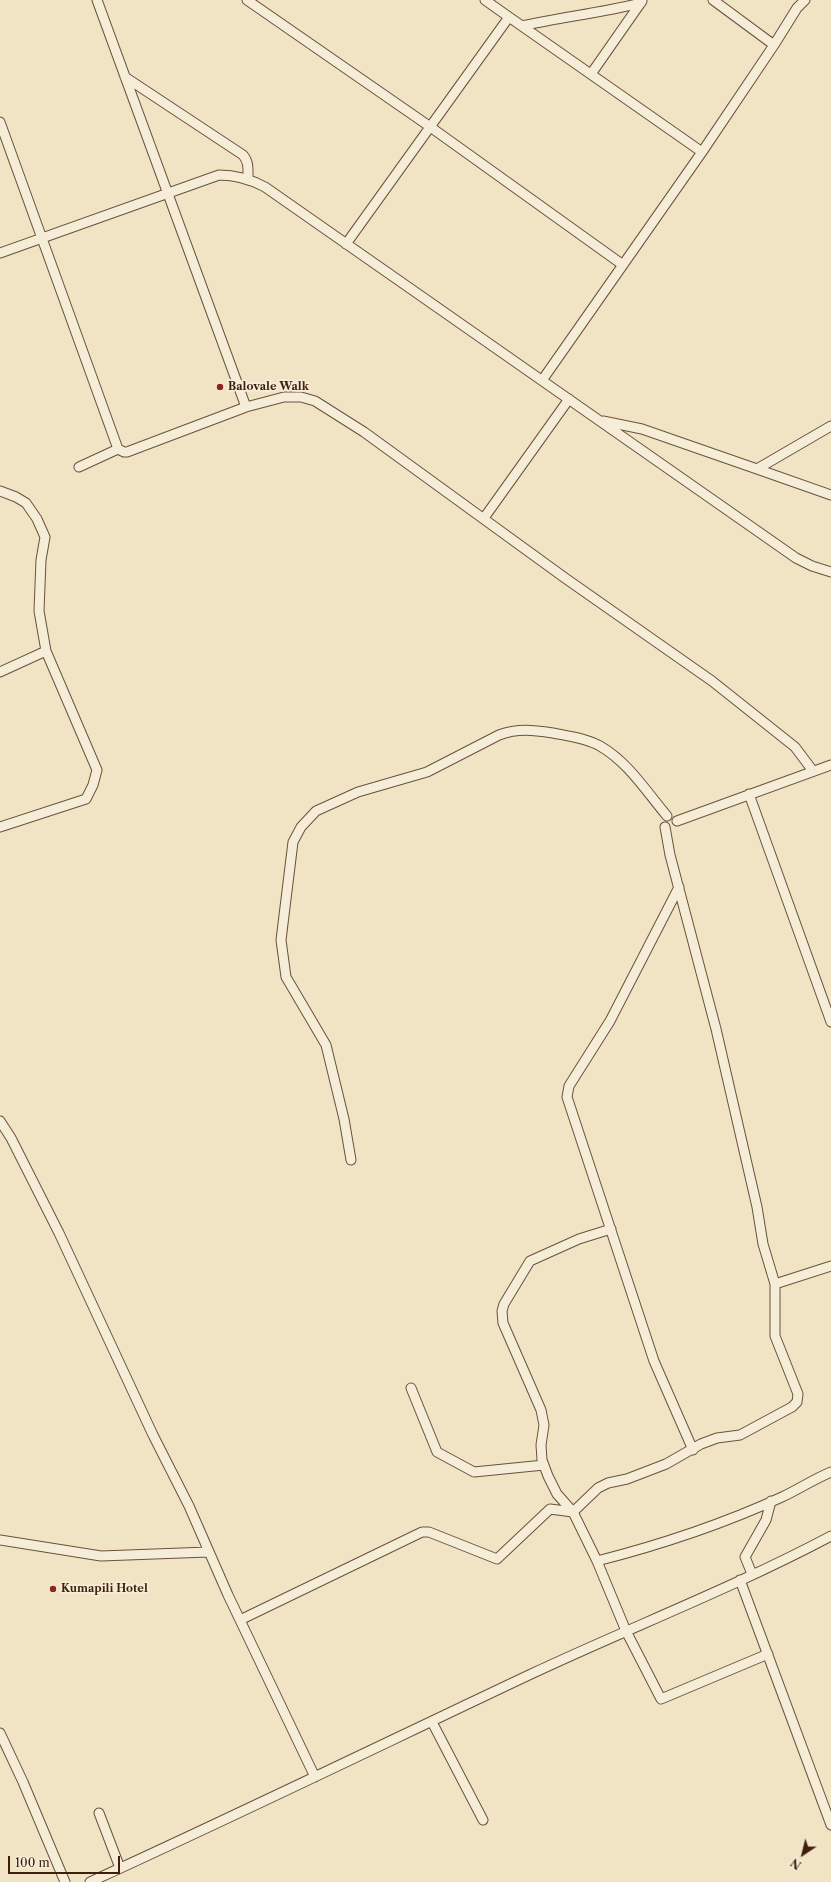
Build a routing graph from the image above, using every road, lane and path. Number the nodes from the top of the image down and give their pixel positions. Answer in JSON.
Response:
{"nodes":[{"id":1,"x":97,"y":0,"type":"edge"},
{"id":2,"x":247,"y":0,"type":"edge"},
{"id":3,"x":485,"y":0,"type":"edge"},
{"id":4,"x":713,"y":0,"type":"edge"},
{"id":5,"x":805,"y":0,"type":"edge"},
{"id":6,"x":642,"y":2,"type":"edge"},
{"id":7,"x":509,"y":17,"type":"junction"},
{"id":8,"x":522,"y":26,"type":"junction"},
{"id":9,"x":774,"y":45,"type":"junction"},
{"id":10,"x":591,"y":74,"type":"junction"},
{"id":11,"x":125,"y":78,"type":"junction"},
{"id":12,"x":0,"y":122,"type":"edge"},
{"id":13,"x":429,"y":126,"type":"junction"},
{"id":14,"x":702,"y":152,"type":"junction"},
{"id":15,"x":248,"y":179,"type":"junction"},
{"id":16,"x":167,"y":193,"type":"junction"},
{"id":17,"x":42,"y":238,"type":"junction"},
{"id":18,"x":346,"y":244,"type":"junction"},
{"id":19,"x":0,"y":252,"type":"edge"},
{"id":20,"x":623,"y":265,"type":"junction"},
{"id":21,"x":543,"y":379,"type":"junction"},
{"id":22,"x":569,"y":399,"type":"junction"},
{"id":23,"x":246,"y":407,"type":"junction"},
{"id":24,"x":599,"y":420,"type":"junction"},
{"id":25,"x":831,"y":426,"type":"edge"},
{"id":26,"x":118,"y":449,"type":"junction"},
{"id":27,"x":79,"y":466,"type":"dead end"},
{"id":28,"x":757,"y":469,"type":"junction"},
{"id":29,"x":0,"y":491,"type":"edge"},
{"id":30,"x":831,"y":495,"type":"edge"},
{"id":31,"x":484,"y":518,"type":"junction"},
{"id":32,"x":831,"y":572,"type":"edge"},
{"id":33,"x":46,"y":652,"type":"junction"},
{"id":34,"x":0,"y":672,"type":"edge"},
{"id":35,"x":831,"y":765,"type":"edge"},
{"id":36,"x":813,"y":771,"type":"junction"},
{"id":37,"x":749,"y":794,"type":"junction"},
{"id":38,"x":667,"y":816,"type":"junction"},
{"id":39,"x":677,"y":821,"type":"junction"},
{"id":40,"x":0,"y":827,"type":"edge"},
{"id":41,"x":665,"y":827,"type":"junction"},
{"id":42,"x":679,"y":887,"type":"junction"},
{"id":43,"x":831,"y":1022,"type":"edge"},
{"id":44,"x":0,"y":1121,"type":"edge"},
{"id":45,"x":351,"y":1160,"type":"dead end"},
{"id":46,"x":611,"y":1229,"type":"junction"},
{"id":47,"x":831,"y":1266,"type":"edge"},
{"id":48,"x":775,"y":1284,"type":"junction"},
{"id":49,"x":411,"y":1388,"type":"dead end"},
{"id":50,"x":693,"y":1450,"type":"junction"},
{"id":51,"x":544,"y":1465,"type":"junction"},
{"id":52,"x":831,"y":1472,"type":"edge"},
{"id":53,"x":770,"y":1501,"type":"junction"},
{"id":54,"x":572,"y":1512,"type":"junction"},
{"id":55,"x":831,"y":1536,"type":"edge"},
{"id":56,"x":0,"y":1540,"type":"edge"},
{"id":57,"x":208,"y":1552,"type":"junction"},
{"id":58,"x":597,"y":1561,"type":"junction"},
{"id":59,"x":752,"y":1574,"type":"junction"},
{"id":60,"x":740,"y":1580,"type":"junction"},
{"id":61,"x":240,"y":1620,"type":"junction"},
{"id":62,"x":626,"y":1631,"type":"junction"},
{"id":63,"x":768,"y":1654,"type":"junction"},
{"id":64,"x":432,"y":1722,"type":"junction"},
{"id":65,"x":0,"y":1732,"type":"edge"},
{"id":66,"x":315,"y":1777,"type":"junction"},
{"id":67,"x":99,"y":1813,"type":"dead end"},
{"id":68,"x":483,"y":1820,"type":"dead end"},
{"id":69,"x":831,"y":1825,"type":"edge"},
{"id":70,"x":120,"y":1868,"type":"junction"},
{"id":71,"x":65,"y":1882,"type":"edge"},
{"id":72,"x":90,"y":1882,"type":"edge"}],
"edges":[{"from":1,"to":11,"type":"street"},
{"from":2,"to":13,"type":"street"},
{"from":3,"to":7,"type":"street"},
{"from":4,"to":9,"type":"street"},
{"from":5,"to":9,"type":"street"},
{"from":6,"to":8,"type":"street"},
{"from":6,"to":10,"type":"street"},
{"from":7,"to":8,"type":"street"},
{"from":7,"to":13,"type":"street"},
{"from":8,"to":10,"type":"street"},
{"from":9,"to":14,"type":"street"},
{"from":10,"to":14,"type":"street"},
{"from":11,"to":15,"type":"street"},
{"from":11,"to":16,"type":"street"},
{"from":12,"to":17,"type":"street"},
{"from":13,"to":18,"type":"street"},
{"from":13,"to":20,"type":"street"},
{"from":14,"to":20,"type":"street"},
{"from":15,"to":16,"type":"street"},
{"from":15,"to":18,"type":"street"},
{"from":16,"to":17,"type":"street"},
{"from":16,"to":23,"type":"street"},
{"from":17,"to":19,"type":"street"},
{"from":17,"to":26,"type":"street"},
{"from":18,"to":21,"type":"street"},
{"from":20,"to":21,"type":"street"},
{"from":21,"to":22,"type":"street"},
{"from":22,"to":24,"type":"street"},
{"from":22,"to":31,"type":"street"},
{"from":23,"to":26,"type":"street"},
{"from":23,"to":31,"type":"street"},
{"from":24,"to":28,"type":"street"},
{"from":24,"to":32,"type":"street"},
{"from":25,"to":28,"type":"street"},
{"from":26,"to":27,"type":"street"},
{"from":28,"to":30,"type":"street"},
{"from":29,"to":33,"type":"street"},
{"from":31,"to":36,"type":"street"},
{"from":33,"to":34,"type":"street"},
{"from":33,"to":40,"type":"street"},
{"from":35,"to":36,"type":"street"},
{"from":36,"to":37,"type":"street"},
{"from":37,"to":39,"type":"street"},
{"from":37,"to":43,"type":"street"},
{"from":38,"to":39,"type":"street"},
{"from":38,"to":41,"type":"street"},
{"from":38,"to":45,"type":"street"},
{"from":39,"to":41,"type":"street"},
{"from":41,"to":42,"type":"street"},
{"from":42,"to":46,"type":"street"},
{"from":42,"to":48,"type":"street"},
{"from":44,"to":57,"type":"street"},
{"from":46,"to":50,"type":"street"},
{"from":46,"to":51,"type":"street"},
{"from":47,"to":48,"type":"street"},
{"from":48,"to":50,"type":"street"},
{"from":49,"to":51,"type":"street"},
{"from":50,"to":54,"type":"street"},
{"from":51,"to":54,"type":"street"},
{"from":52,"to":53,"type":"street"},
{"from":53,"to":58,"type":"street"},
{"from":53,"to":59,"type":"street"},
{"from":54,"to":58,"type":"street"},
{"from":54,"to":61,"type":"street"},
{"from":55,"to":59,"type":"street"},
{"from":56,"to":57,"type":"street"},
{"from":57,"to":61,"type":"street"},
{"from":58,"to":62,"type":"street"},
{"from":59,"to":60,"type":"street"},
{"from":60,"to":62,"type":"street"},
{"from":60,"to":63,"type":"street"},
{"from":61,"to":66,"type":"street"},
{"from":62,"to":63,"type":"street"},
{"from":62,"to":64,"type":"street"},
{"from":63,"to":69,"type":"street"},
{"from":64,"to":66,"type":"street"},
{"from":64,"to":68,"type":"street"},
{"from":65,"to":71,"type":"street"},
{"from":66,"to":70,"type":"street"},
{"from":67,"to":70,"type":"street"},
{"from":70,"to":72,"type":"street"}]}
